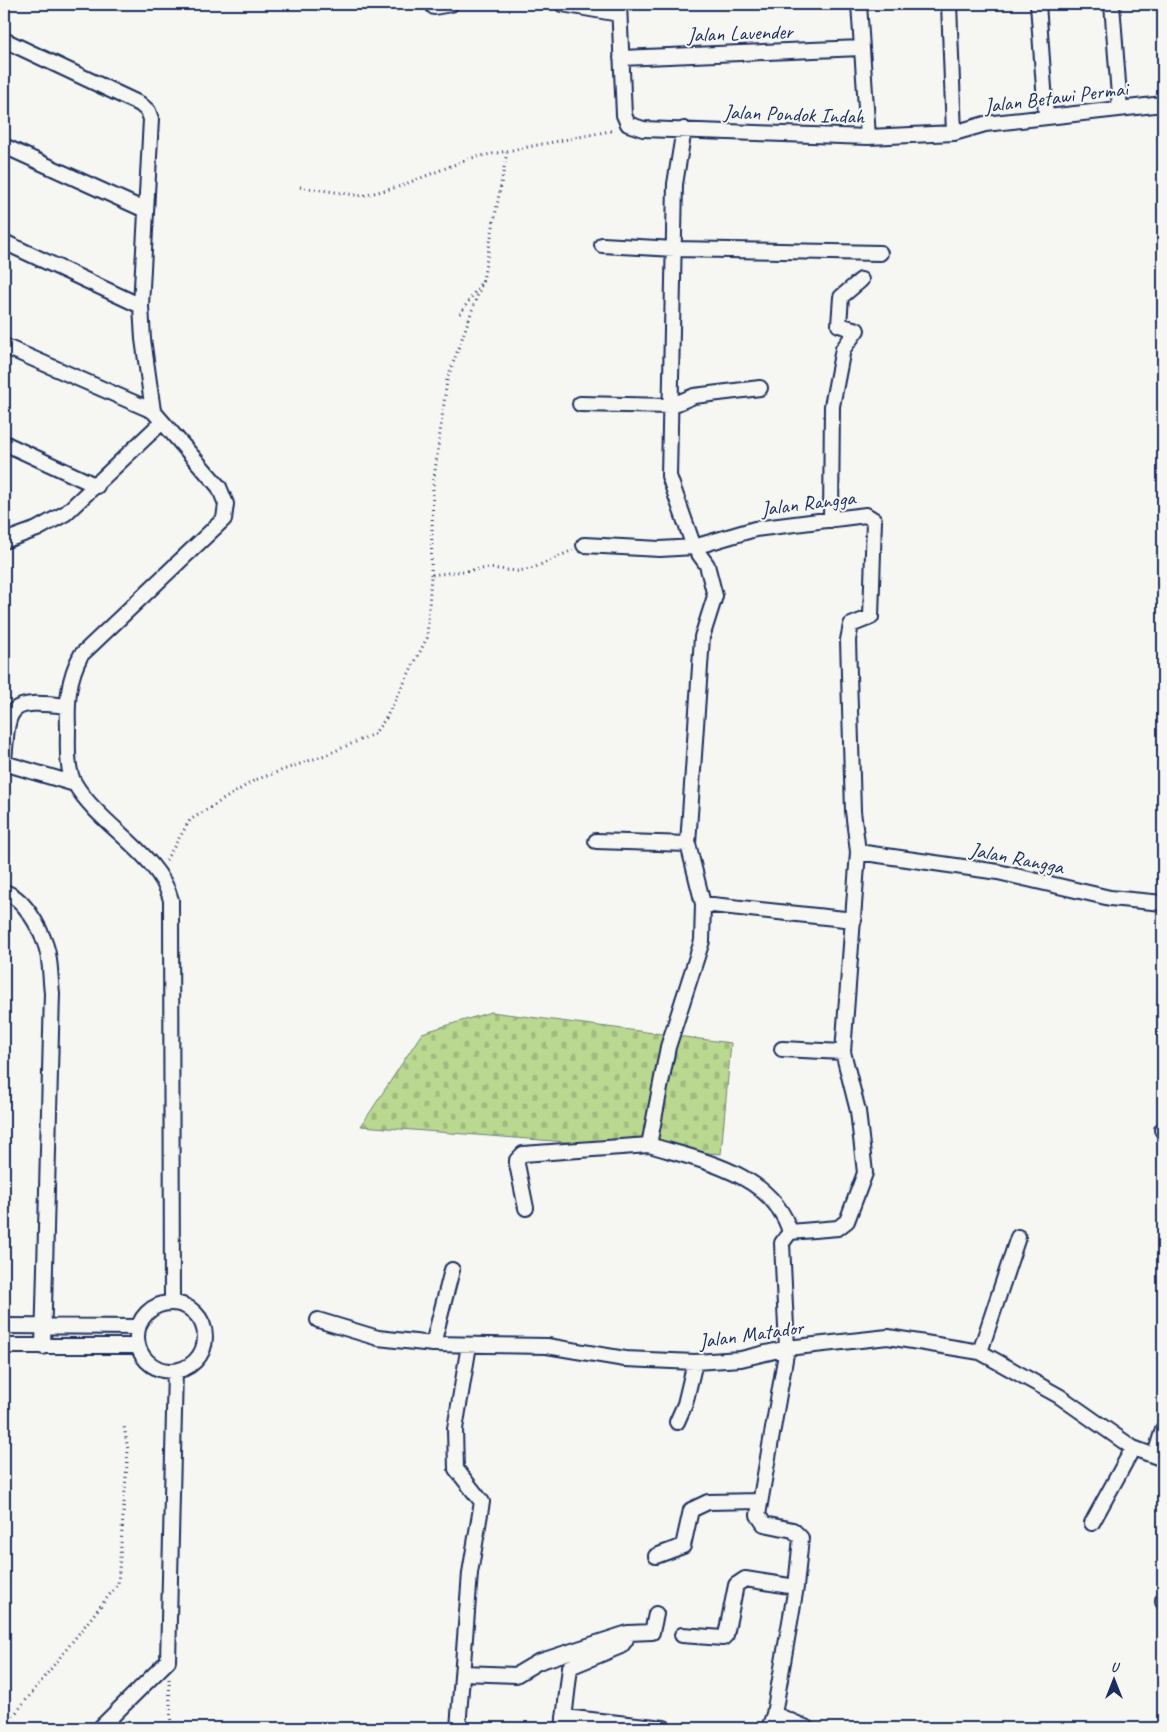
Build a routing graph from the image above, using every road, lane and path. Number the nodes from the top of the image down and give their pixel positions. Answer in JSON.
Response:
{"nodes":[{"id":1,"x":451,"y":4,"type":"edge"},
{"id":2,"x":562,"y":4,"type":"edge"},
{"id":3,"x":859,"y":4,"type":"edge"},
{"id":4,"x":949,"y":4,"type":"edge"},
{"id":5,"x":1038,"y":4,"type":"edge"},
{"id":6,"x":1112,"y":4,"type":"edge"},
{"id":7,"x":434,"y":7,"type":"dead end"},
{"id":8,"x":619,"y":9,"type":"edge"},
{"id":9,"x":4,"y":40,"type":"edge"},
{"id":10,"x":861,"y":48,"type":"junction"},
{"id":11,"x":621,"y":58,"type":"junction"},
{"id":12,"x":1163,"y":104,"type":"edge"},
{"id":13,"x":1120,"y":109,"type":"junction"},
{"id":14,"x":1046,"y":116,"type":"junction"},
{"id":15,"x":633,"y":126,"type":"junction"},
{"id":16,"x":684,"y":129,"type":"junction"},
{"id":17,"x":954,"y":133,"type":"junction"},
{"id":18,"x":868,"y":137,"type":"junction"},
{"id":19,"x":4,"y":146,"type":"edge"},
{"id":20,"x":507,"y":152,"type":"junction"},
{"id":21,"x":300,"y":186,"type":"dead end"},
{"id":22,"x":145,"y":210,"type":"junction"},
{"id":23,"x":4,"y":242,"type":"edge"},
{"id":24,"x":602,"y":244,"type":"dead end"},
{"id":25,"x":674,"y":249,"type":"junction"},
{"id":26,"x":880,"y":253,"type":"dead end"},
{"id":27,"x":483,"y":280,"type":"junction"},
{"id":28,"x":861,"y":280,"type":"dead end"},
{"id":29,"x":141,"y":306,"type":"junction"},
{"id":30,"x":460,"y":314,"type":"dead end"},
{"id":31,"x":4,"y":346,"type":"edge"},
{"id":32,"x":760,"y":388,"type":"dead end"},
{"id":33,"x":580,"y":404,"type":"dead end"},
{"id":34,"x":670,"y":406,"type":"junction"},
{"id":35,"x":153,"y":411,"type":"junction"},
{"id":36,"x":161,"y":424,"type":"junction"},
{"id":37,"x":4,"y":443,"type":"edge"},
{"id":38,"x":96,"y":486,"type":"junction"},
{"id":39,"x":831,"y":520,"type":"junction"},
{"id":40,"x":4,"y":540,"type":"edge"},
{"id":41,"x":584,"y":545,"type":"joint"},
{"id":42,"x":694,"y":547,"type":"junction"},
{"id":43,"x":431,"y":575,"type":"junction"},
{"id":44,"x":67,"y":706,"type":"junction"},
{"id":45,"x":4,"y":763,"type":"edge"},
{"id":46,"x":75,"y":784,"type":"junction"},
{"id":47,"x":596,"y":842,"type":"dead end"},
{"id":48,"x":688,"y":844,"type":"junction"},
{"id":49,"x":858,"y":852,"type":"junction"},
{"id":50,"x":159,"y":874,"type":"junction"},
{"id":51,"x":4,"y":892,"type":"edge"},
{"id":52,"x":1163,"y":902,"type":"edge"},
{"id":53,"x":703,"y":904,"type":"junction"},
{"id":54,"x":854,"y":920,"type":"junction"},
{"id":55,"x":782,"y":1049,"type":"dead end"},
{"id":56,"x":843,"y":1052,"type":"junction"},
{"id":57,"x":649,"y":1145,"type":"junction"},
{"id":58,"x":526,"y":1208,"type":"dead end"},
{"id":59,"x":790,"y":1232,"type":"junction"},
{"id":60,"x":1018,"y":1237,"type":"dead end"},
{"id":61,"x":452,"y":1270,"type":"dead end"},
{"id":62,"x":172,"y":1303,"type":"junction"},
{"id":63,"x":318,"y":1320,"type":"dead end"},
{"id":64,"x":4,"y":1326,"type":"edge"},
{"id":65,"x":44,"y":1326,"type":"junction"},
{"id":66,"x":138,"y":1327,"type":"junction"},
{"id":67,"x":433,"y":1344,"type":"junction"},
{"id":68,"x":468,"y":1345,"type":"junction"},
{"id":69,"x":4,"y":1346,"type":"edge"},
{"id":70,"x":138,"y":1346,"type":"junction"},
{"id":71,"x":43,"y":1347,"type":"junction"},
{"id":72,"x":787,"y":1348,"type":"junction"},
{"id":73,"x":980,"y":1352,"type":"junction"},
{"id":74,"x":695,"y":1362,"type":"junction"},
{"id":75,"x":175,"y":1371,"type":"junction"},
{"id":76,"x":677,"y":1422,"type":"dead end"},
{"id":77,"x":124,"y":1426,"type":"dead end"},
{"id":78,"x":1163,"y":1428,"type":"edge"},
{"id":79,"x":1132,"y":1448,"type":"junction"},
{"id":80,"x":1159,"y":1457,"type":"edge"},
{"id":81,"x":759,"y":1501,"type":"junction"},
{"id":82,"x":1092,"y":1523,"type":"dead end"},
{"id":83,"x":656,"y":1556,"type":"dead end"},
{"id":84,"x":796,"y":1587,"type":"junction"},
{"id":85,"x":656,"y":1614,"type":"dead end"},
{"id":86,"x":628,"y":1633,"type":"junction"},
{"id":87,"x":682,"y":1635,"type":"dead end"},
{"id":88,"x":168,"y":1661,"type":"junction"},
{"id":89,"x":464,"y":1673,"type":"junction"},
{"id":90,"x":774,"y":1714,"type":"junction"},
{"id":91,"x":564,"y":1723,"type":"edge"},
{"id":92,"x":4,"y":1728,"type":"edge"},
{"id":93,"x":100,"y":1728,"type":"edge"},
{"id":94,"x":171,"y":1728,"type":"edge"},
{"id":95,"x":458,"y":1728,"type":"edge"},
{"id":96,"x":664,"y":1728,"type":"edge"},
{"id":97,"x":769,"y":1728,"type":"edge"},
{"id":98,"x":807,"y":1728,"type":"edge"}],
"edges":[{"from":1,"to":7,"type":"street"},
{"from":2,"to":8,"type":"street"},
{"from":3,"to":10,"type":"street"},
{"from":4,"to":17,"type":"street"},
{"from":5,"to":14,"type":"street"},
{"from":6,"to":13,"type":"street"},
{"from":8,"to":11,"type":"street"},
{"from":9,"to":22,"type":"street"},
{"from":10,"to":11,"type":"street","name":"Jalan Lavender"},
{"from":10,"to":18,"type":"street"},
{"from":11,"to":15,"type":"street"},
{"from":12,"to":13,"type":"street","name":"Jalan Betawi Permai"},
{"from":13,"to":14,"type":"street","name":"Jalan Betawi Permai"},
{"from":14,"to":17,"type":"street","name":"Jalan Betawi Permai"},
{"from":15,"to":16,"type":"street","name":"Jalan Pondok Indah"},
{"from":15,"to":20,"type":"path"},
{"from":16,"to":18,"type":"street","name":"Jalan Pondok Indah"},
{"from":16,"to":25,"type":"street"},
{"from":17,"to":18,"type":"street","name":"Jalan Pondok Indah"},
{"from":19,"to":22,"type":"street"},
{"from":20,"to":21,"type":"path"},
{"from":20,"to":27,"type":"path"},
{"from":22,"to":29,"type":"street"},
{"from":23,"to":29,"type":"street"},
{"from":24,"to":25,"type":"street"},
{"from":25,"to":26,"type":"street"},
{"from":25,"to":34,"type":"street"},
{"from":27,"to":30,"type":"path"},
{"from":27,"to":43,"type":"path"},
{"from":28,"to":39,"type":"street"},
{"from":29,"to":35,"type":"street"},
{"from":31,"to":35,"type":"street"},
{"from":32,"to":34,"type":"street"},
{"from":33,"to":34,"type":"street"},
{"from":34,"to":42,"type":"street"},
{"from":35,"to":36,"type":"street"},
{"from":36,"to":38,"type":"street"},
{"from":36,"to":44,"type":"street"},
{"from":37,"to":38,"type":"street"},
{"from":38,"to":40,"type":"street"},
{"from":39,"to":42,"type":"street","name":"Jalan Rangga"},
{"from":39,"to":49,"type":"street","name":"Jalan Rangga"},
{"from":41,"to":42,"type":"street","name":"Jalan Rangga"},
{"from":41,"to":43,"type":"path"},
{"from":42,"to":48,"type":"street"},
{"from":43,"to":50,"type":"path"},
{"from":44,"to":45,"type":"street"},
{"from":44,"to":46,"type":"street"},
{"from":45,"to":46,"type":"street"},
{"from":46,"to":50,"type":"street"},
{"from":47,"to":48,"type":"street"},
{"from":48,"to":53,"type":"street"},
{"from":49,"to":52,"type":"street","name":"Jalan Rangga"},
{"from":49,"to":54,"type":"street"},
{"from":50,"to":62,"type":"street"},
{"from":51,"to":65,"type":"street"},
{"from":53,"to":54,"type":"street"},
{"from":53,"to":57,"type":"street"},
{"from":54,"to":56,"type":"street"},
{"from":55,"to":56,"type":"street"},
{"from":56,"to":59,"type":"street"},
{"from":57,"to":58,"type":"street"},
{"from":57,"to":59,"type":"street"},
{"from":59,"to":72,"type":"street"},
{"from":60,"to":73,"type":"street"},
{"from":61,"to":67,"type":"street"},
{"from":62,"to":66,"type":"street"},
{"from":62,"to":75,"type":"street"},
{"from":63,"to":67,"type":"street","name":"Jalan Matador"},
{"from":64,"to":65,"type":"street"},
{"from":65,"to":66,"type":"street"},
{"from":65,"to":71,"type":"street"},
{"from":66,"to":70,"type":"street"},
{"from":67,"to":68,"type":"street","name":"Jalan Matador"},
{"from":68,"to":74,"type":"street","name":"Jalan Matador"},
{"from":68,"to":89,"type":"street"},
{"from":69,"to":71,"type":"street"},
{"from":70,"to":71,"type":"street"},
{"from":70,"to":75,"type":"street"},
{"from":72,"to":73,"type":"street","name":"Jalan Matador"},
{"from":72,"to":74,"type":"street","name":"Jalan Matador"},
{"from":72,"to":81,"type":"street"},
{"from":73,"to":79,"type":"street","name":"Jalan Matador"},
{"from":74,"to":76,"type":"street"},
{"from":75,"to":88,"type":"street"},
{"from":77,"to":92,"type":"path"},
{"from":78,"to":80,"type":"street"},
{"from":79,"to":80,"type":"street","name":"Jalan Matador"},
{"from":79,"to":82,"type":"street"},
{"from":81,"to":83,"type":"street"},
{"from":81,"to":84,"type":"street"},
{"from":84,"to":87,"type":"street"},
{"from":84,"to":90,"type":"street"},
{"from":85,"to":86,"type":"street"},
{"from":86,"to":89,"type":"street"},
{"from":86,"to":91,"type":"street"},
{"from":88,"to":93,"type":"street"},
{"from":88,"to":94,"type":"path"},
{"from":89,"to":95,"type":"street"},
{"from":90,"to":97,"type":"street"},
{"from":90,"to":98,"type":"street"},
{"from":91,"to":96,"type":"street"}]}
